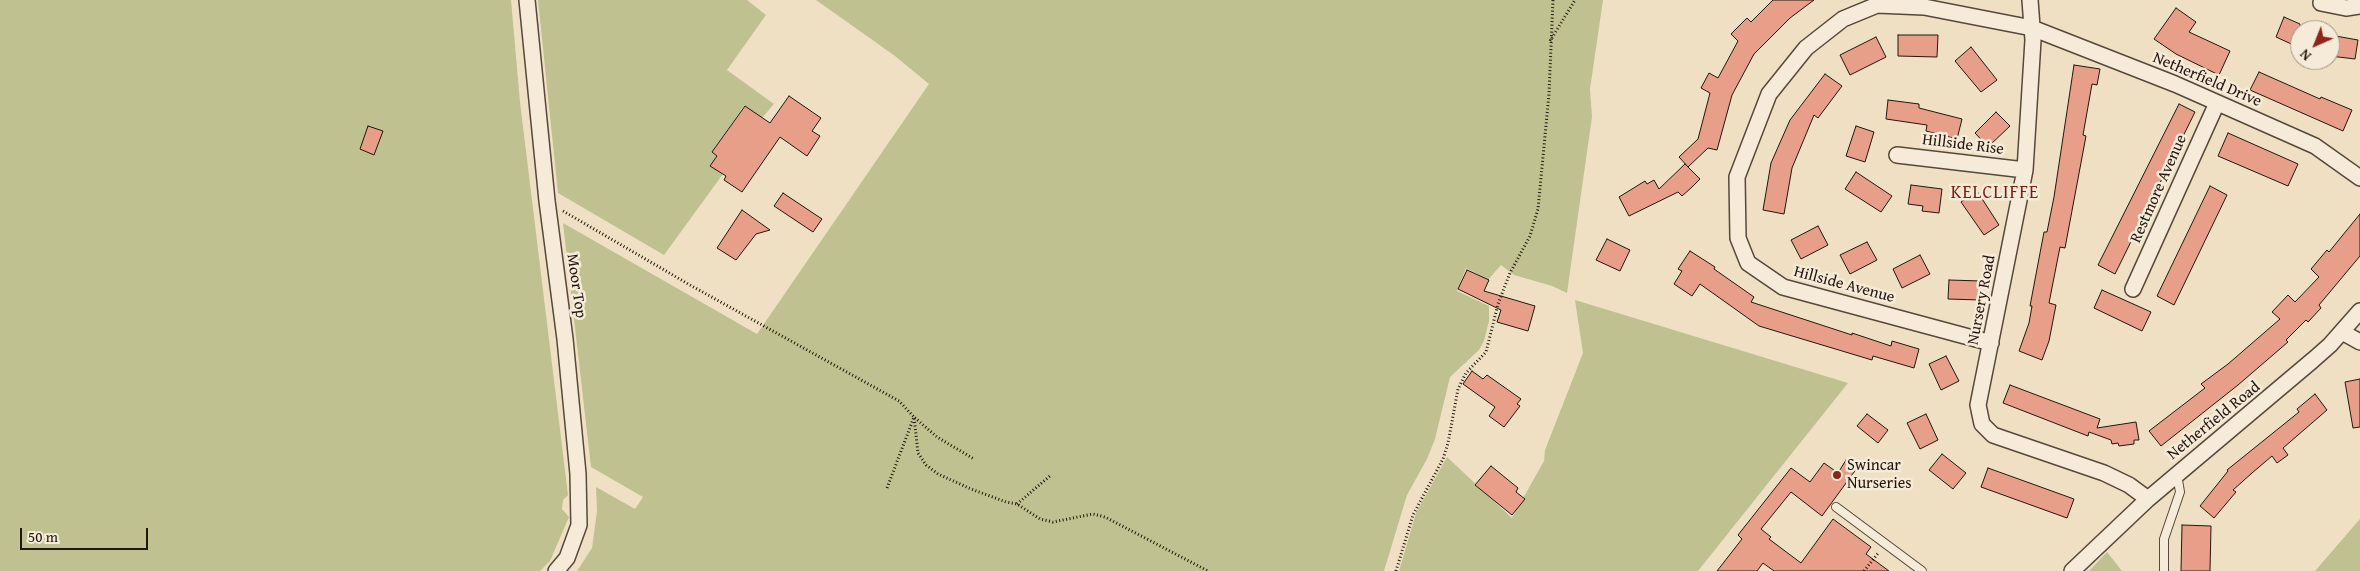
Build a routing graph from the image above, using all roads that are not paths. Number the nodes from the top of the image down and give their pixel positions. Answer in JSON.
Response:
{"nodes":[{"id":1,"x":527,"y":0,"type":"edge"},
{"id":2,"x":2030,"y":0,"type":"edge"},
{"id":3,"x":2321,"y":3,"type":"dead end"},
{"id":4,"x":2360,"y":6,"type":"edge"},
{"id":5,"x":2032,"y":28,"type":"junction"},
{"id":6,"x":2217,"y":103,"type":"junction"},
{"id":7,"x":1897,"y":155,"type":"dead end"},
{"id":8,"x":2025,"y":170,"type":"junction"},
{"id":9,"x":2360,"y":178,"type":"edge"},
{"id":10,"x":2133,"y":289,"type":"dead end"},
{"id":11,"x":2360,"y":311,"type":"edge"},
{"id":12,"x":2342,"y":332,"type":"junction"},
{"id":13,"x":1991,"y":342,"type":"junction"},
{"id":14,"x":2360,"y":342,"type":"edge"},
{"id":15,"x":2177,"y":474,"type":"junction"},
{"id":16,"x":2148,"y":499,"type":"junction"},
{"id":17,"x":1836,"y":508,"type":"dead end"},
{"id":18,"x":556,"y":571,"type":"edge"},
{"id":19,"x":1922,"y":571,"type":"edge"},
{"id":20,"x":2072,"y":571,"type":"edge"},
{"id":21,"x":2164,"y":571,"type":"edge"}],
"edges":[{"from":1,"to":18,"type":"street","name":"Moor Top"},
{"from":2,"to":5,"type":"street","name":"Nursery Road"},
{"from":3,"to":4,"type":"street"},
{"from":5,"to":6,"type":"street","name":"Netherfield Drive"},
{"from":5,"to":8,"type":"street","name":"Nursery Road"},
{"from":5,"to":13,"type":"street","name":"Hillside Avenue"},
{"from":6,"to":9,"type":"street","name":"Netherfield Drive"},
{"from":6,"to":10,"type":"street","name":"Restmore Avenue"},
{"from":7,"to":8,"type":"street","name":"Hillside Rise"},
{"from":8,"to":13,"type":"street","name":"Nursery Road"},
{"from":11,"to":12,"type":"street","name":"Netherfield Road"},
{"from":12,"to":14,"type":"street"},
{"from":12,"to":15,"type":"street","name":"Netherfield Road"},
{"from":13,"to":16,"type":"street","name":"Nursery Road"},
{"from":15,"to":16,"type":"street","name":"Netherfield Road"},
{"from":15,"to":21,"type":"lane"},
{"from":16,"to":20,"type":"street","name":"Netherfield Road"},
{"from":17,"to":19,"type":"lane"}]}
